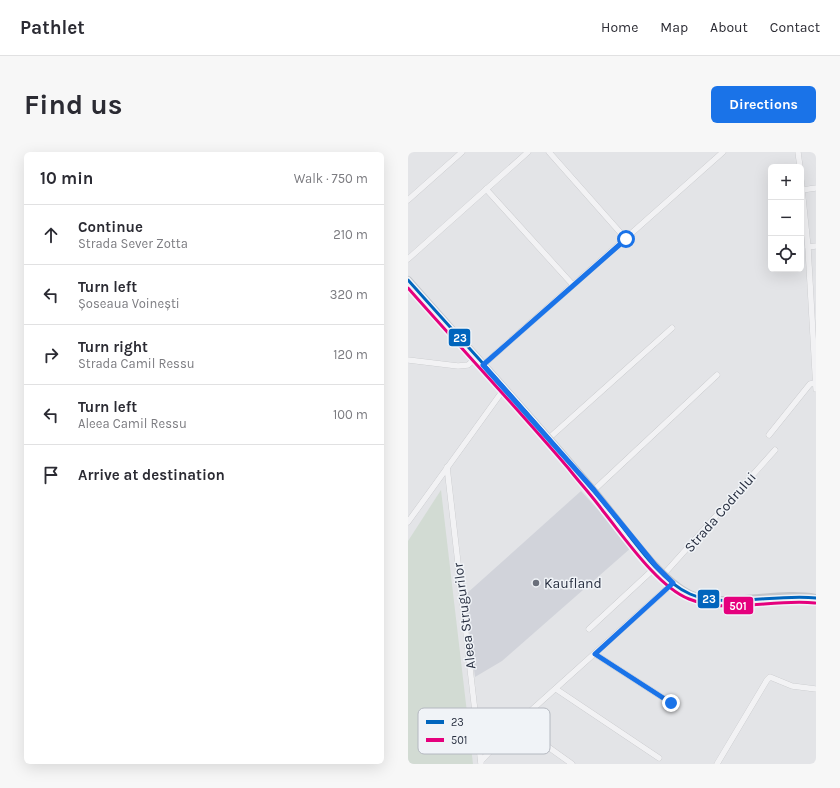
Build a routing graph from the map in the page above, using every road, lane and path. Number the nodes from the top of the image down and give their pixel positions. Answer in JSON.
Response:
{"nodes":[{"id":1,"x":462,"y":152,"type":"edge"},
{"id":2,"x":528,"y":152,"type":"edge"},
{"id":3,"x":549,"y":152,"type":"edge"},
{"id":4,"x":723,"y":152,"type":"edge"},
{"id":5,"x":798,"y":152,"type":"edge"},
{"id":6,"x":800,"y":164,"type":"edge"},
{"id":7,"x":816,"y":188,"type":"edge"},
{"id":8,"x":486,"y":189,"type":"junction"},
{"id":9,"x":804,"y":190,"type":"edge"},
{"id":10,"x":408,"y":200,"type":"edge"},
{"id":11,"x":803,"y":200,"type":"edge"},
{"id":12,"x":626,"y":239,"type":"junction"},
{"id":13,"x":816,"y":246,"type":"edge"},
{"id":14,"x":808,"y":247,"type":"junction"},
{"id":15,"x":408,"y":259,"type":"edge"},
{"id":16,"x":408,"y":280,"type":"edge"},
{"id":17,"x":573,"y":285,"type":"junction"},
{"id":18,"x":672,"y":328,"type":"dead end"},
{"id":19,"x":815,"y":355,"type":"edge"},
{"id":20,"x":476,"y":358,"type":"junction"},
{"id":21,"x":408,"y":360,"type":"edge"},
{"id":22,"x":483,"y":365,"type":"junction"},
{"id":23,"x":717,"y":375,"type":"dead end"},
{"id":24,"x":815,"y":386,"type":"edge"},
{"id":25,"x":504,"y":389,"type":"junction"},
{"id":26,"x":769,"y":435,"type":"dead end"},
{"id":27,"x":548,"y":439,"type":"junction"},
{"id":28,"x":775,"y":450,"type":"dead end"},
{"id":29,"x":446,"y":467,"type":"junction"},
{"id":30,"x":594,"y":490,"type":"junction"},
{"id":31,"x":408,"y":522,"type":"edge"},
{"id":32,"x":656,"y":566,"type":"junction"},
{"id":33,"x":664,"y":574,"type":"junction"},
{"id":34,"x":673,"y":583,"type":"junction"},
{"id":35,"x":816,"y":598,"type":"edge"},
{"id":36,"x":589,"y":629,"type":"dead end"},
{"id":37,"x":595,"y":654,"type":"junction"},
{"id":38,"x":556,"y":689,"type":"junction"},
{"id":39,"x":816,"y":689,"type":"edge"},
{"id":40,"x":671,"y":703,"type":"dead end"},
{"id":41,"x":475,"y":708,"type":"edge"},
{"id":42,"x":534,"y":708,"type":"edge"},
{"id":43,"x":550,"y":748,"type":"edge"},
{"id":44,"x":488,"y":754,"type":"edge"},
{"id":45,"x":659,"y":758,"type":"dead end"},
{"id":46,"x":481,"y":762,"type":"edge"},
{"id":47,"x":572,"y":764,"type":"edge"},
{"id":48,"x":717,"y":764,"type":"edge"}],
"edges":[{"from":1,"to":10,"type":"street"},
{"from":2,"to":8,"type":"street"},
{"from":3,"to":12,"type":"street"},
{"from":4,"to":12,"type":"street"},
{"from":5,"to":6,"type":"street"},
{"from":7,"to":9,"type":"street"},
{"from":8,"to":15,"type":"street"},
{"from":8,"to":17,"type":"street"},
{"from":11,"to":14,"type":"street"},
{"from":12,"to":17,"type":"street"},
{"from":13,"to":14,"type":"street"},
{"from":14,"to":19,"type":"street"},
{"from":16,"to":20,"type":"main road"},
{"from":17,"to":22,"type":"street"},
{"from":18,"to":27,"type":"street"},
{"from":19,"to":24,"type":"street"},
{"from":20,"to":21,"type":"street"},
{"from":20,"to":22,"type":"main road"},
{"from":22,"to":25,"type":"main road"},
{"from":23,"to":30,"type":"street"},
{"from":24,"to":26,"type":"street"},
{"from":25,"to":27,"type":"main road"},
{"from":25,"to":29,"type":"street"},
{"from":27,"to":30,"type":"main road"},
{"from":28,"to":33,"type":"street","name":"Strada Codrului"},
{"from":29,"to":31,"type":"street"},
{"from":29,"to":41,"type":"street","name":"Aleea Strugurilor"},
{"from":30,"to":32,"type":"main road"},
{"from":32,"to":33,"type":"main road"},
{"from":32,"to":36,"type":"street"},
{"from":33,"to":34,"type":"main road"},
{"from":34,"to":35,"type":"main road"},
{"from":34,"to":37,"type":"street"},
{"from":37,"to":38,"type":"street"},
{"from":37,"to":40,"type":"street"},
{"from":38,"to":42,"type":"street"},
{"from":38,"to":45,"type":"street"},
{"from":39,"to":48,"type":"street"},
{"from":43,"to":47,"type":"street"},
{"from":44,"to":46,"type":"street"}]}
